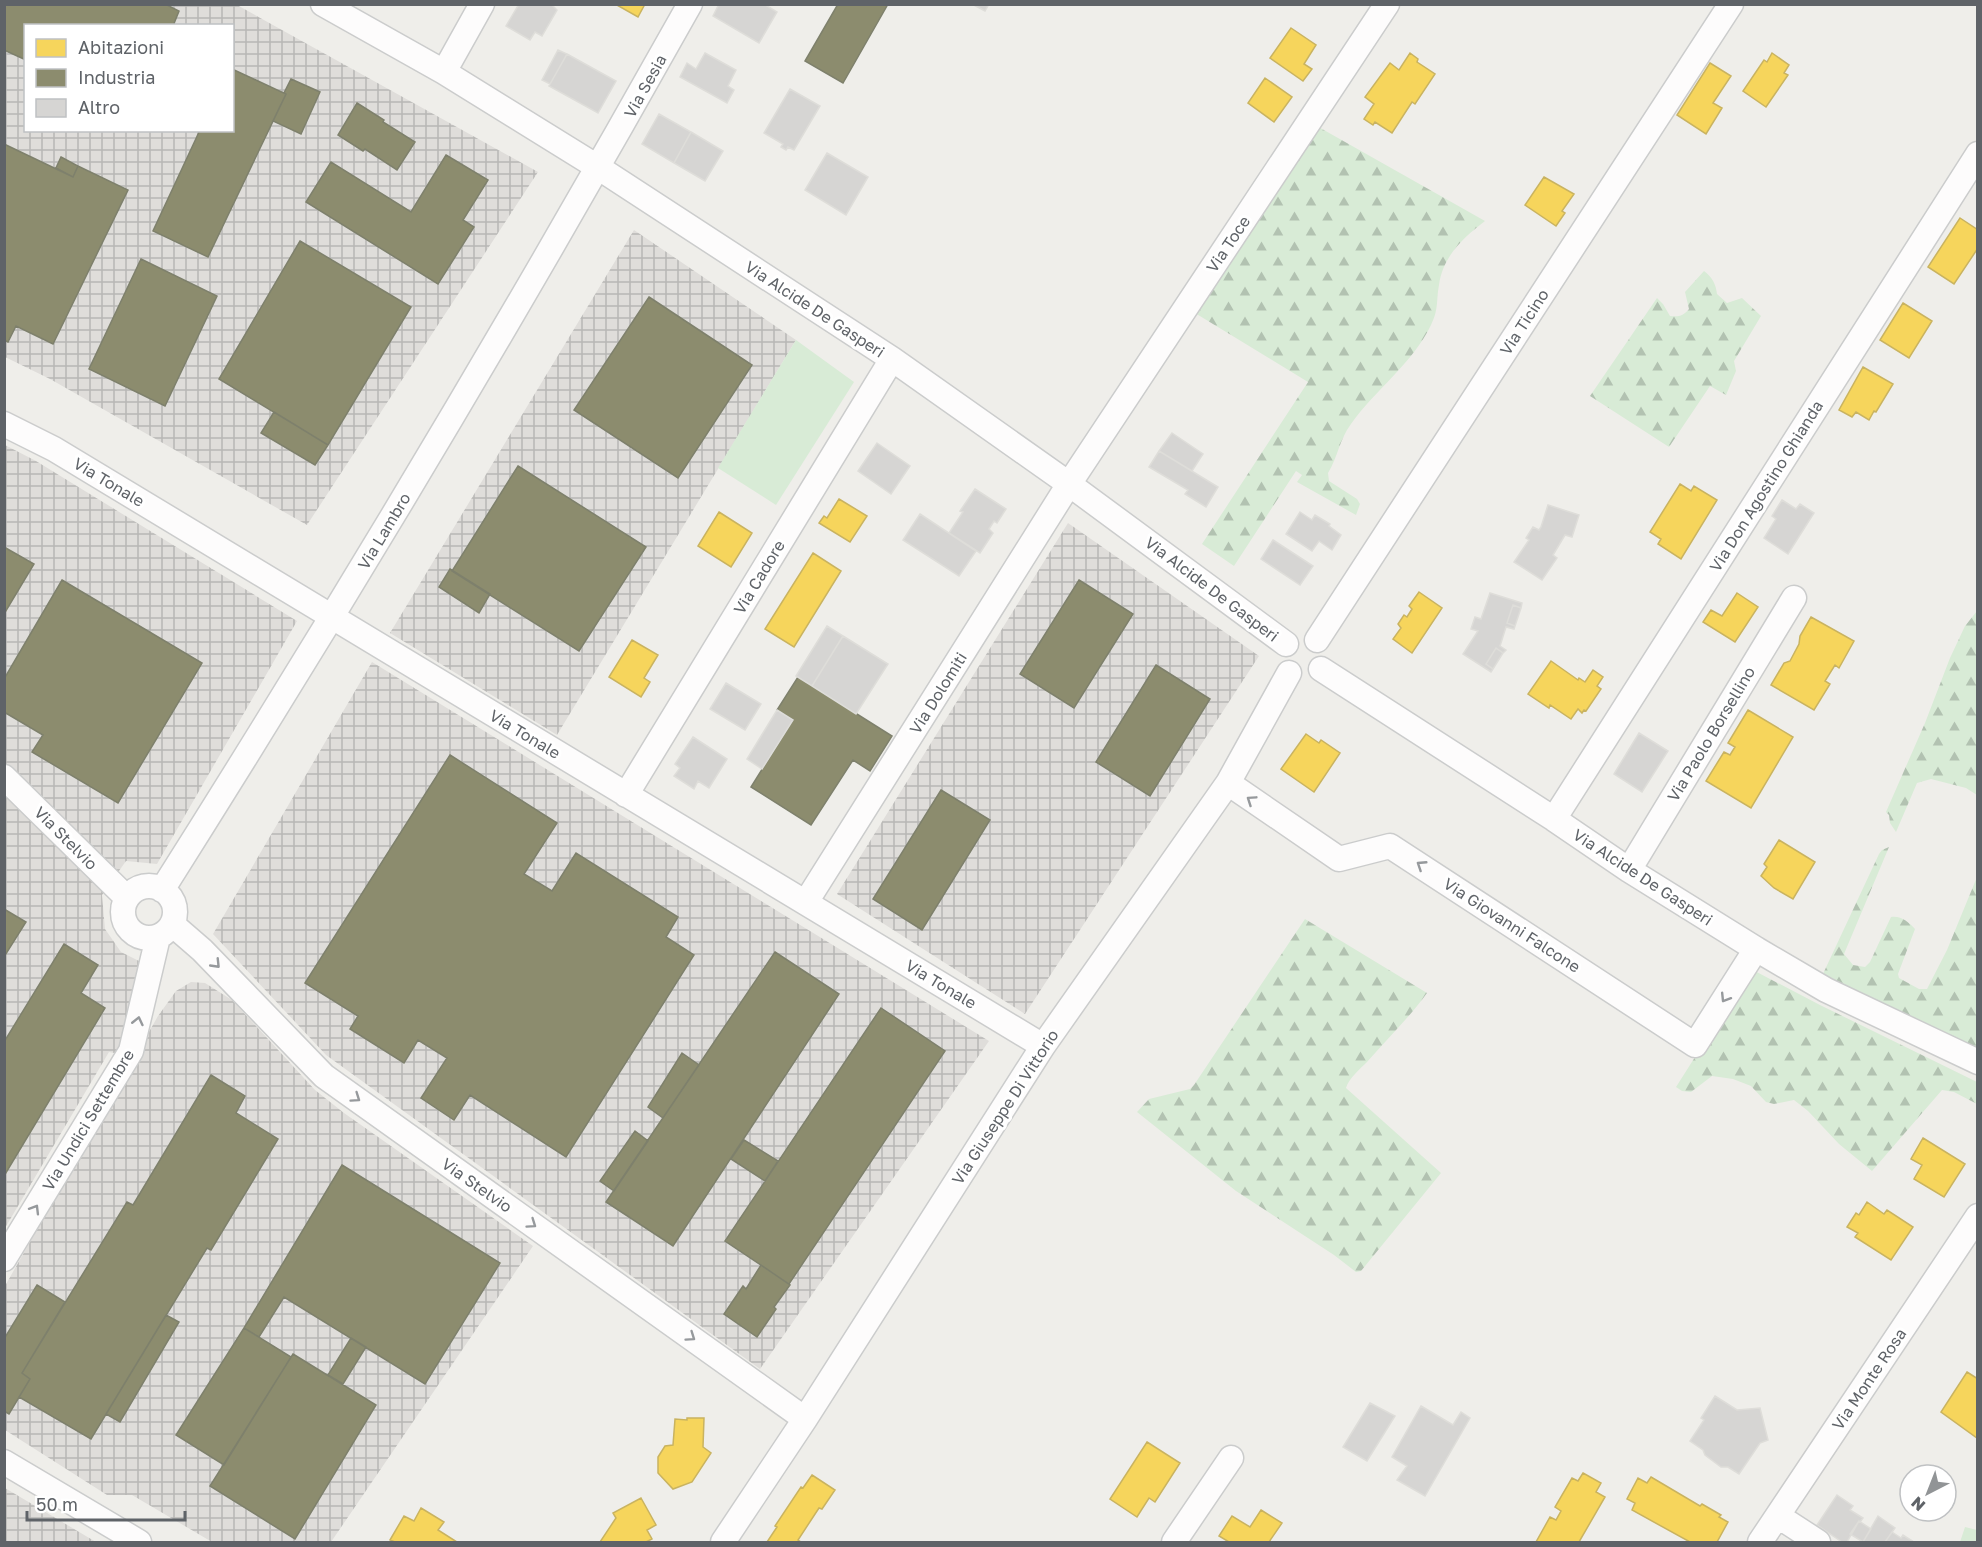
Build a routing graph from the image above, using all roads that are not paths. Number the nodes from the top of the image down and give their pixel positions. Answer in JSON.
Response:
{"nodes":[{"id":1,"x":323,"y":4,"type":"edge"},
{"id":2,"x":482,"y":4,"type":"edge"},
{"id":3,"x":690,"y":4,"type":"edge"},
{"id":4,"x":1387,"y":4,"type":"edge"},
{"id":5,"x":1731,"y":4,"type":"edge"},
{"id":6,"x":444,"y":72,"type":"junction"},
{"id":7,"x":1977,"y":154,"type":"edge"},
{"id":8,"x":599,"y":168,"type":"junction"},
{"id":9,"x":892,"y":359,"type":"junction"},
{"id":10,"x":4,"y":424,"type":"edge"},
{"id":11,"x":1069,"y":484,"type":"junction"},
{"id":12,"x":1794,"y":598,"type":"dead end"},
{"id":13,"x":332,"y":617,"type":"junction"},
{"id":14,"x":1317,"y":640,"type":"junction"},
{"id":15,"x":1286,"y":644,"type":"junction"},
{"id":16,"x":1321,"y":669,"type":"junction"},
{"id":17,"x":1289,"y":673,"type":"junction"},
{"id":18,"x":4,"y":777,"type":"edge"},
{"id":19,"x":1227,"y":783,"type":"junction"},
{"id":20,"x":626,"y":795,"type":"junction"},
{"id":21,"x":1554,"y":819,"type":"junction"},
{"id":22,"x":1629,"y":870,"type":"junction"},
{"id":23,"x":162,"y":890,"type":"junction"},
{"id":24,"x":127,"y":898,"type":"junction"},
{"id":25,"x":806,"y":902,"type":"junction"},
{"id":26,"x":165,"y":931,"type":"junction"},
{"id":27,"x":1756,"y":949,"type":"junction"},
{"id":28,"x":1043,"y":1046,"type":"junction"},
{"id":29,"x":1977,"y":1062,"type":"edge"},
{"id":30,"x":1977,"y":1216,"type":"edge"},
{"id":31,"x":4,"y":1259,"type":"edge"},
{"id":32,"x":805,"y":1419,"type":"junction"},
{"id":33,"x":1231,"y":1458,"type":"dead end"},
{"id":34,"x":4,"y":1462,"type":"edge"},
{"id":35,"x":1778,"y":1516,"type":"junction"},
{"id":36,"x":139,"y":1542,"type":"edge"},
{"id":37,"x":723,"y":1542,"type":"edge"},
{"id":38,"x":1174,"y":1542,"type":"edge"},
{"id":39,"x":1760,"y":1542,"type":"edge"},
{"id":40,"x":1818,"y":1542,"type":"edge"}],
"edges":[{"from":1,"to":6,"type":"street","name":"Via Alcide De Gasperi"},
{"from":2,"to":6,"type":"street"},
{"from":3,"to":8,"type":"street","name":"Via Sesia"},
{"from":4,"to":11,"type":"street","name":"Via Toce"},
{"from":5,"to":14,"type":"street","name":"Via Ticino"},
{"from":6,"to":8,"type":"street","name":"Via Alcide De Gasperi"},
{"from":7,"to":21,"type":"street","name":"Via Don Agostino Ghianda"},
{"from":8,"to":9,"type":"street","name":"Via Alcide De Gasperi"},
{"from":8,"to":13,"type":"street","name":"Via Lambro"},
{"from":9,"to":11,"type":"street","name":"Via Alcide De Gasperi"},
{"from":9,"to":20,"type":"street","name":"Via Cadore"},
{"from":10,"to":13,"type":"street","name":"Via Tonale"},
{"from":11,"to":15,"type":"street","name":"Via Alcide De Gasperi"},
{"from":11,"to":25,"type":"street","name":"Via Dolomiti"},
{"from":12,"to":22,"type":"street","name":"Via Paolo Borsellino"},
{"from":13,"to":20,"type":"street","name":"Via Tonale"},
{"from":13,"to":23,"type":"street","name":"Via Lambro"},
{"from":14,"to":15,"type":"street"},
{"from":14,"to":16,"type":"street"},
{"from":15,"to":17,"type":"street"},
{"from":16,"to":17,"type":"street"},
{"from":16,"to":21,"type":"street","name":"Via Alcide De Gasperi"},
{"from":17,"to":19,"type":"street","name":"Via Giuseppe Di Vittorio"},
{"from":18,"to":24,"type":"street","name":"Via Stelvio"},
{"from":27,"to":19,"type":"street","name":"Via Giovanni Falcone","one_way":true},
{"from":19,"to":28,"type":"street","name":"Via Giuseppe Di Vittorio"},
{"from":20,"to":25,"type":"street","name":"Via Tonale"},
{"from":21,"to":22,"type":"street","name":"Via Alcide De Gasperi"},
{"from":22,"to":27,"type":"street","name":"Via Alcide De Gasperi"},
{"from":23,"to":24,"type":"street"},
{"from":23,"to":26,"type":"street"},
{"from":24,"to":26,"type":"street"},
{"from":25,"to":28,"type":"street","name":"Via Tonale"},
{"from":31,"to":26,"type":"street","name":"Via Undici Settembre","one_way":true},
{"from":26,"to":32,"type":"street","name":"Via Stelvio","one_way":true},
{"from":27,"to":29,"type":"street","name":"Via Alcide De Gasperi"},
{"from":28,"to":32,"type":"street","name":"Via Giuseppe Di Vittorio"},
{"from":30,"to":35,"type":"street","name":"Via Monte Rosa"},
{"from":32,"to":37,"type":"street","name":"Via Giuseppe Di Vittorio"},
{"from":33,"to":38,"type":"street"},
{"from":34,"to":36,"type":"street"},
{"from":35,"to":39,"type":"street","name":"Via Monte Rosa"},
{"from":35,"to":40,"type":"street"}]}
